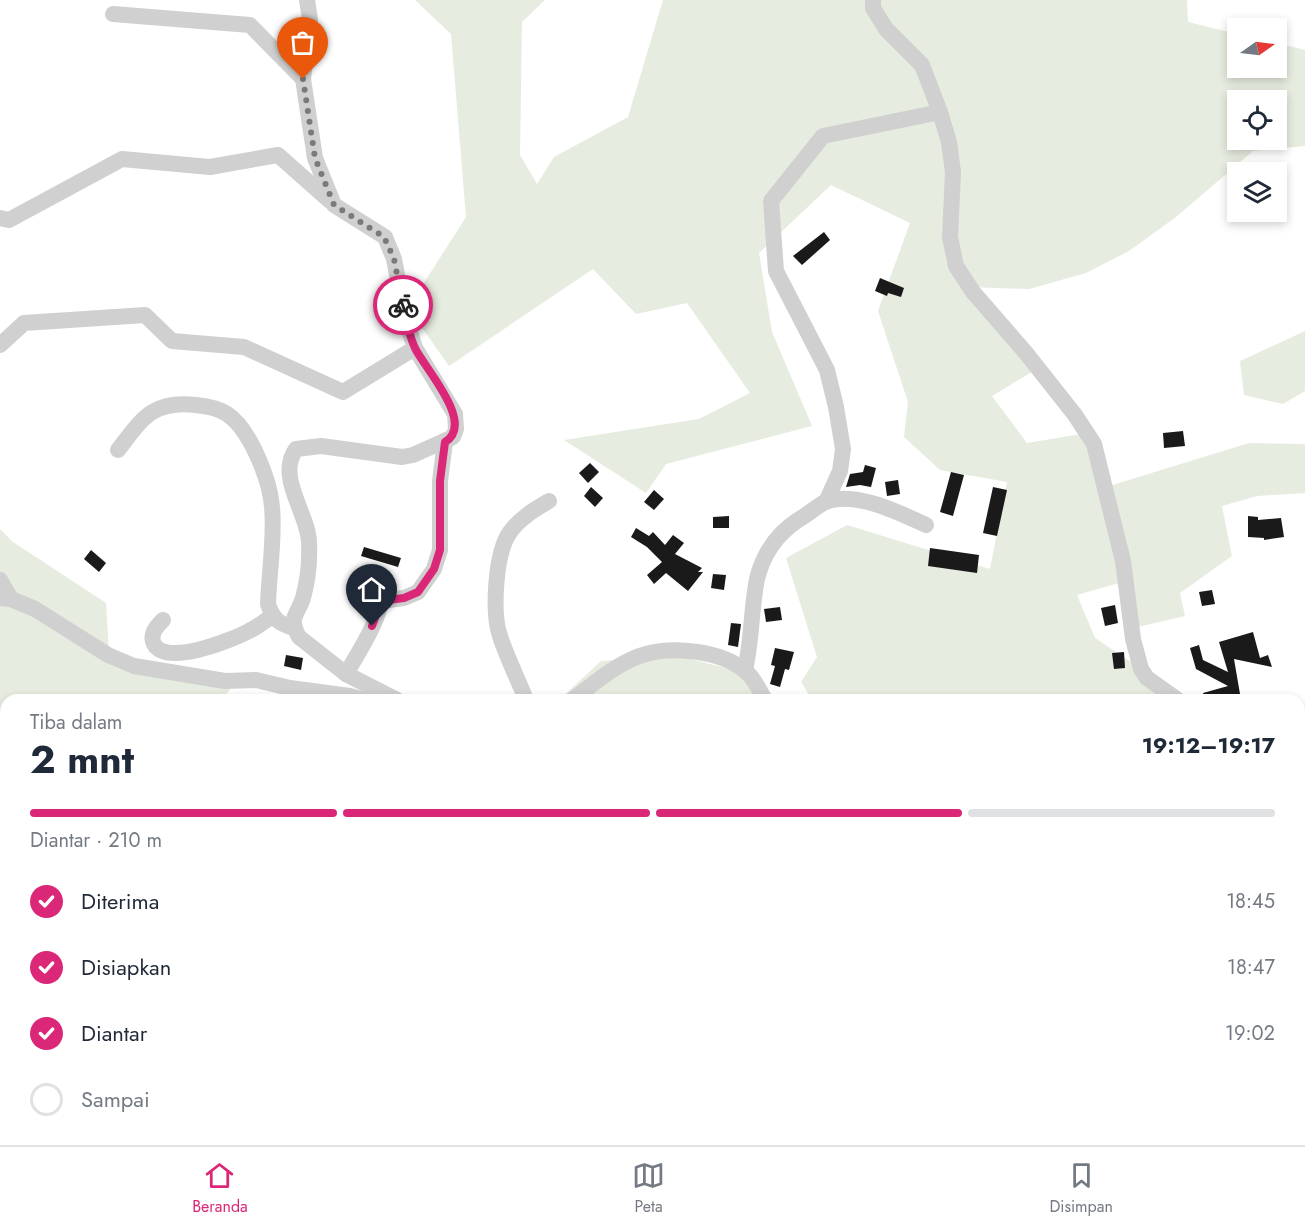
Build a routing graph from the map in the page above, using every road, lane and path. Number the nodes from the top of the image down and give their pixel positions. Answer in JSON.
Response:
{"nodes":[{"id":1,"x":307,"y":0,"type":"edge"},
{"id":2,"x":873,"y":0,"type":"edge"},
{"id":3,"x":113,"y":14,"type":"dead end"},
{"id":4,"x":303,"y":79,"type":"junction"},
{"id":5,"x":940,"y":112,"type":"junction"},
{"id":6,"x":334,"y":205,"type":"junction"},
{"id":7,"x":0,"y":218,"type":"edge"},
{"id":8,"x":0,"y":345,"type":"edge"},
{"id":9,"x":415,"y":348,"type":"junction"},
{"id":10,"x":445,"y":442,"type":"junction"},
{"id":11,"x":118,"y":450,"type":"dead end"},
{"id":12,"x":549,"y":501,"type":"dead end"},
{"id":13,"x":826,"y":502,"type":"junction"},
{"id":14,"x":926,"y":525,"type":"dead end"},
{"id":15,"x":370,"y":575,"type":"dead end"},
{"id":16,"x":0,"y":580,"type":"edge"},
{"id":17,"x":6,"y":598,"type":"edge"},
{"id":18,"x":381,"y":601,"type":"junction"},
{"id":19,"x":272,"y":616,"type":"junction"},
{"id":20,"x":163,"y":620,"type":"dead end"},
{"id":21,"x":294,"y":628,"type":"junction"},
{"id":22,"x":745,"y":670,"type":"junction"},
{"id":23,"x":346,"y":674,"type":"junction"},
{"id":24,"x":335,"y":694,"type":"edge"},
{"id":25,"x":385,"y":694,"type":"edge"},
{"id":26,"x":524,"y":694,"type":"edge"},
{"id":27,"x":580,"y":694,"type":"edge"},
{"id":28,"x":761,"y":694,"type":"edge"},
{"id":29,"x":1170,"y":694,"type":"edge"}],
"edges":[{"from":1,"to":4,"type":"street"},
{"from":2,"to":5,"type":"street"},
{"from":3,"to":4,"type":"street"},
{"from":4,"to":6,"type":"street"},
{"from":5,"to":13,"type":"street"},
{"from":5,"to":29,"type":"street"},
{"from":6,"to":7,"type":"street"},
{"from":6,"to":9,"type":"street"},
{"from":8,"to":9,"type":"street"},
{"from":9,"to":10,"type":"street"},
{"from":10,"to":18,"type":"street"},
{"from":10,"to":21,"type":"street"},
{"from":11,"to":19,"type":"street"},
{"from":12,"to":26,"type":"street"},
{"from":13,"to":14,"type":"street"},
{"from":13,"to":22,"type":"street"},
{"from":15,"to":18,"type":"street"},
{"from":16,"to":17,"type":"street"},
{"from":17,"to":24,"type":"street"},
{"from":18,"to":23,"type":"street"},
{"from":19,"to":20,"type":"street"},
{"from":19,"to":21,"type":"street"},
{"from":21,"to":23,"type":"street"},
{"from":22,"to":27,"type":"street"},
{"from":22,"to":28,"type":"street"},
{"from":23,"to":25,"type":"street"}]}
